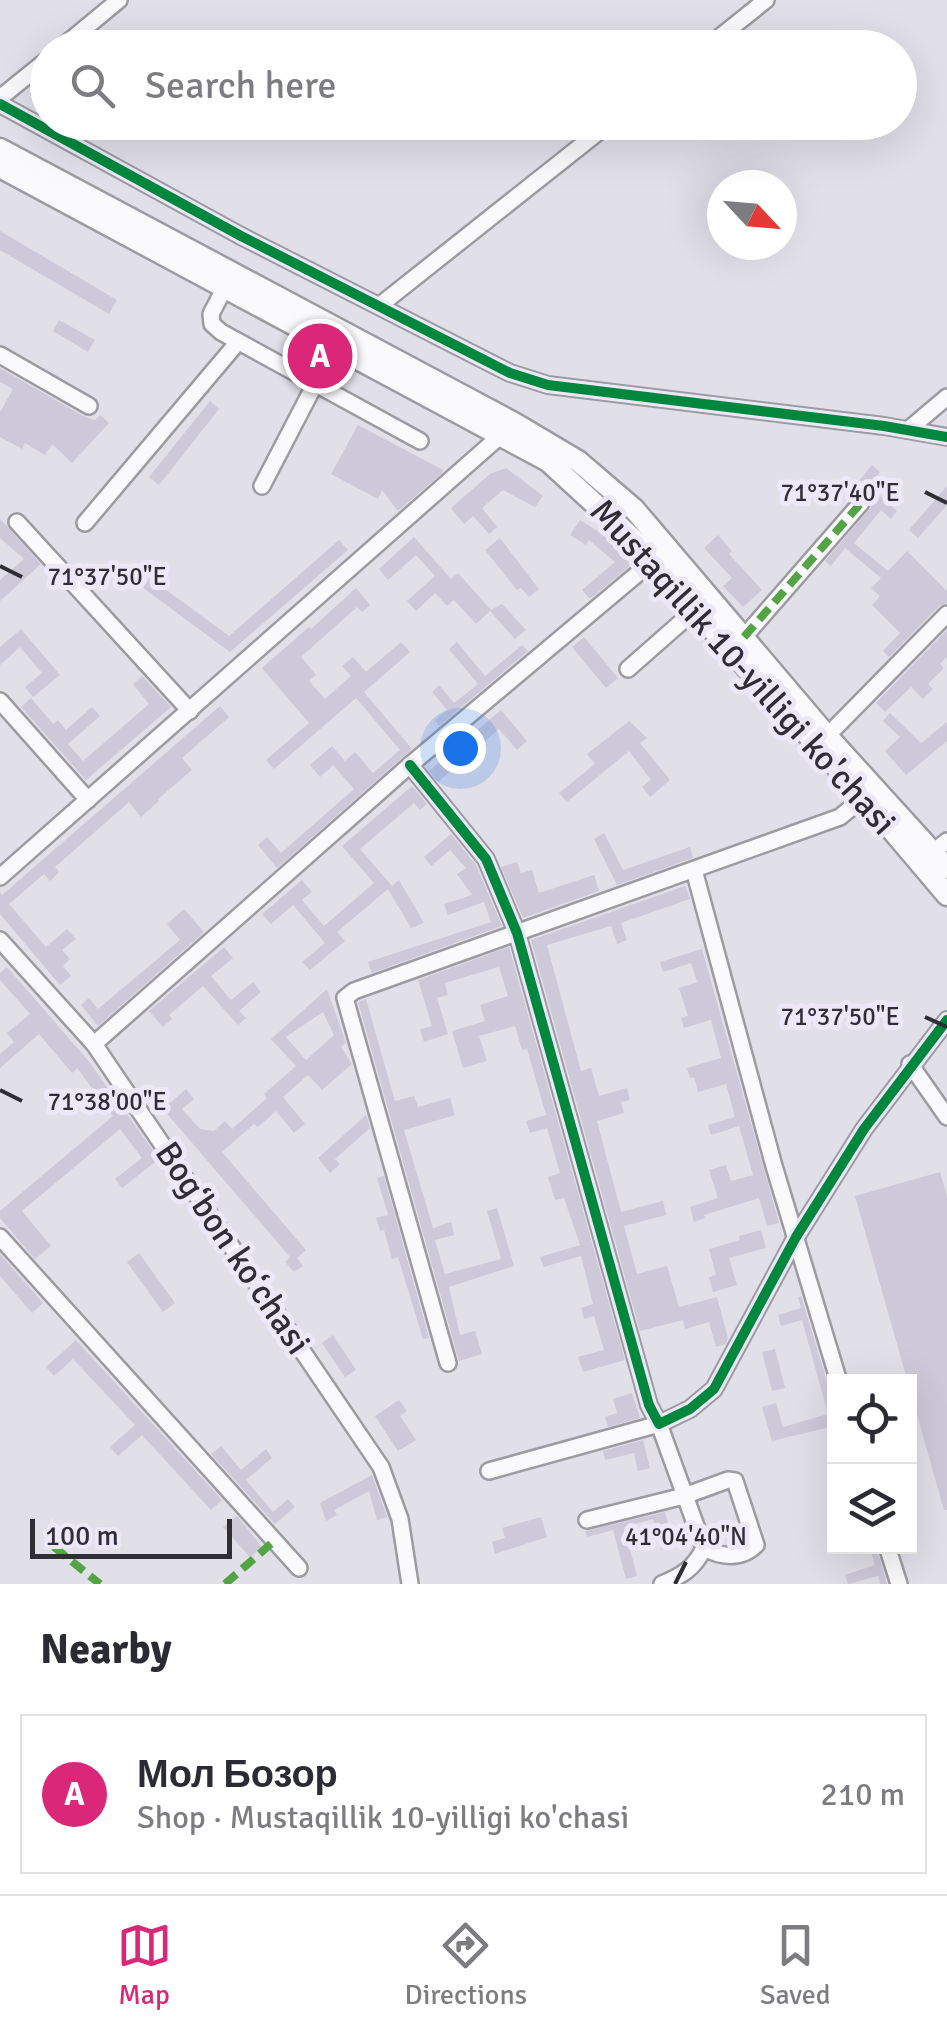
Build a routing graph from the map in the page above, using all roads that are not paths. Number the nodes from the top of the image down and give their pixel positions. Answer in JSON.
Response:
{"nodes":[{"id":1,"x":119,"y":0,"type":"edge"},
{"id":2,"x":766,"y":0,"type":"edge"},
{"id":3,"x":83,"y":30,"type":"edge"},
{"id":4,"x":728,"y":30,"type":"edge"},
{"id":5,"x":30,"y":74,"type":"edge"},
{"id":6,"x":0,"y":101,"type":"edge"},
{"id":7,"x":30,"y":118,"type":"edge"},
{"id":8,"x":70,"y":140,"type":"edge"},
{"id":9,"x":588,"y":140,"type":"edge"},
{"id":10,"x":0,"y":149,"type":"edge"},
{"id":11,"x":0,"y":168,"type":"edge"},
{"id":12,"x":225,"y":287,"type":"junction"},
{"id":13,"x":379,"y":306,"type":"junction"},
{"id":14,"x":238,"y":342,"type":"junction"},
{"id":15,"x":0,"y":356,"type":"edge"},
{"id":16,"x":315,"y":384,"type":"junction"},
{"id":17,"x":947,"y":397,"type":"edge"},
{"id":18,"x":89,"y":406,"type":"dead end"},
{"id":19,"x":508,"y":429,"type":"junction"},
{"id":20,"x":908,"y":430,"type":"junction"},
{"id":21,"x":947,"y":437,"type":"edge"},
{"id":22,"x":420,"y":441,"type":"dead end"},
{"id":23,"x":262,"y":486,"type":"dead end"},
{"id":24,"x":861,"y":503,"type":"dead end"},
{"id":25,"x":17,"y":522,"type":"dead end"},
{"id":26,"x":85,"y":523,"type":"dead end"},
{"id":27,"x":655,"y":558,"type":"junction"},
{"id":28,"x":695,"y":610,"type":"junction"},
{"id":29,"x":947,"y":614,"type":"edge"},
{"id":30,"x":744,"y":637,"type":"junction"},
{"id":31,"x":628,"y":669,"type":"dead end"},
{"id":32,"x":0,"y":702,"type":"edge"},
{"id":33,"x":190,"y":711,"type":"junction"},
{"id":34,"x":828,"y":736,"type":"junction"},
{"id":35,"x":410,"y":765,"type":"junction"},
{"id":36,"x":864,"y":797,"type":"junction"},
{"id":37,"x":88,"y":800,"type":"junction"},
{"id":38,"x":942,"y":853,"type":"edge"},
{"id":39,"x":694,"y":870,"type":"junction"},
{"id":40,"x":0,"y":877,"type":"edge"},
{"id":41,"x":947,"y":894,"type":"edge"},
{"id":42,"x":517,"y":933,"type":"junction"},
{"id":43,"x":0,"y":940,"type":"edge"},
{"id":44,"x":947,"y":1020,"type":"edge"},
{"id":45,"x":94,"y":1044,"type":"junction"},
{"id":46,"x":910,"y":1064,"type":"junction"},
{"id":47,"x":947,"y":1117,"type":"edge"},
{"id":48,"x":0,"y":1237,"type":"edge"},
{"id":49,"x":796,"y":1237,"type":"junction"},
{"id":50,"x":448,"y":1364,"type":"dead end"},
{"id":51,"x":836,"y":1374,"type":"edge"},
{"id":52,"x":659,"y":1424,"type":"junction"},
{"id":53,"x":489,"y":1470,"type":"dead end"},
{"id":54,"x":684,"y":1496,"type":"junction"},
{"id":55,"x":587,"y":1520,"type":"dead end"},
{"id":56,"x":704,"y":1548,"type":"junction"},
{"id":57,"x":890,"y":1554,"type":"edge"},
{"id":58,"x":299,"y":1568,"type":"dead end"},
{"id":59,"x":410,"y":1584,"type":"edge"},
{"id":60,"x":662,"y":1584,"type":"edge"},
{"id":61,"x":898,"y":1584,"type":"edge"}],
"edges":[{"from":1,"to":3,"type":"street"},
{"from":2,"to":4,"type":"street"},
{"from":5,"to":6,"type":"street"},
{"from":6,"to":7,"type":"street"},
{"from":8,"to":13,"type":"street"},
{"from":9,"to":13,"type":"street"},
{"from":10,"to":19,"type":"main road","name":"Mustaqillik 10-yilligi ko'chasi"},
{"from":11,"to":12,"type":"main road","name":"Mustaqillik 10-yilligi ko'chasi"},
{"from":12,"to":14,"type":"street"},
{"from":12,"to":19,"type":"main road","name":"Mustaqillik 10-yilligi ko'chasi"},
{"from":13,"to":20,"type":"street"},
{"from":14,"to":16,"type":"street"},
{"from":14,"to":26,"type":"street"},
{"from":15,"to":18,"type":"street"},
{"from":16,"to":22,"type":"street"},
{"from":16,"to":23,"type":"street"},
{"from":17,"to":20,"type":"street"},
{"from":19,"to":27,"type":"main road","name":"Mustaqillik 10-yilligi ko'chasi"},
{"from":19,"to":30,"type":"main road","name":"Mustaqillik 10-yilligi ko'chasi"},
{"from":19,"to":33,"type":"street"},
{"from":20,"to":21,"type":"street"},
{"from":24,"to":30,"type":"street"},
{"from":25,"to":33,"type":"street"},
{"from":27,"to":28,"type":"main road","name":"Mustaqillik 10-yilligi ko'chasi"},
{"from":27,"to":35,"type":"street"},
{"from":28,"to":31,"type":"street"},
{"from":28,"to":36,"type":"main road","name":"Mustaqillik 10-yilligi ko'chasi"},
{"from":29,"to":34,"type":"street"},
{"from":30,"to":34,"type":"main road","name":"Mustaqillik 10-yilligi ko'chasi"},
{"from":32,"to":37,"type":"street"},
{"from":33,"to":37,"type":"street"},
{"from":34,"to":38,"type":"main road","name":"Mustaqillik 10-yilligi ko'chasi"},
{"from":35,"to":42,"type":"street"},
{"from":35,"to":45,"type":"street"},
{"from":36,"to":39,"type":"street"},
{"from":36,"to":41,"type":"main road","name":"Mustaqillik 10-yilligi ko'chasi"},
{"from":37,"to":40,"type":"street"},
{"from":39,"to":42,"type":"street"},
{"from":39,"to":49,"type":"street"},
{"from":42,"to":50,"type":"street"},
{"from":42,"to":52,"type":"street"},
{"from":43,"to":45,"type":"street","name":"Bogʻbon koʻchasi"},
{"from":44,"to":46,"type":"street"},
{"from":45,"to":59,"type":"street","name":"Bogʻbon koʻchasi"},
{"from":46,"to":47,"type":"street"},
{"from":46,"to":49,"type":"street"},
{"from":48,"to":58,"type":"street"},
{"from":49,"to":51,"type":"street"},
{"from":49,"to":52,"type":"street"},
{"from":52,"to":53,"type":"street"},
{"from":52,"to":54,"type":"street"},
{"from":54,"to":55,"type":"street"},
{"from":54,"to":56,"type":"street"},
{"from":54,"to":56,"type":"street"},
{"from":56,"to":60,"type":"street"},
{"from":57,"to":61,"type":"street"}]}
